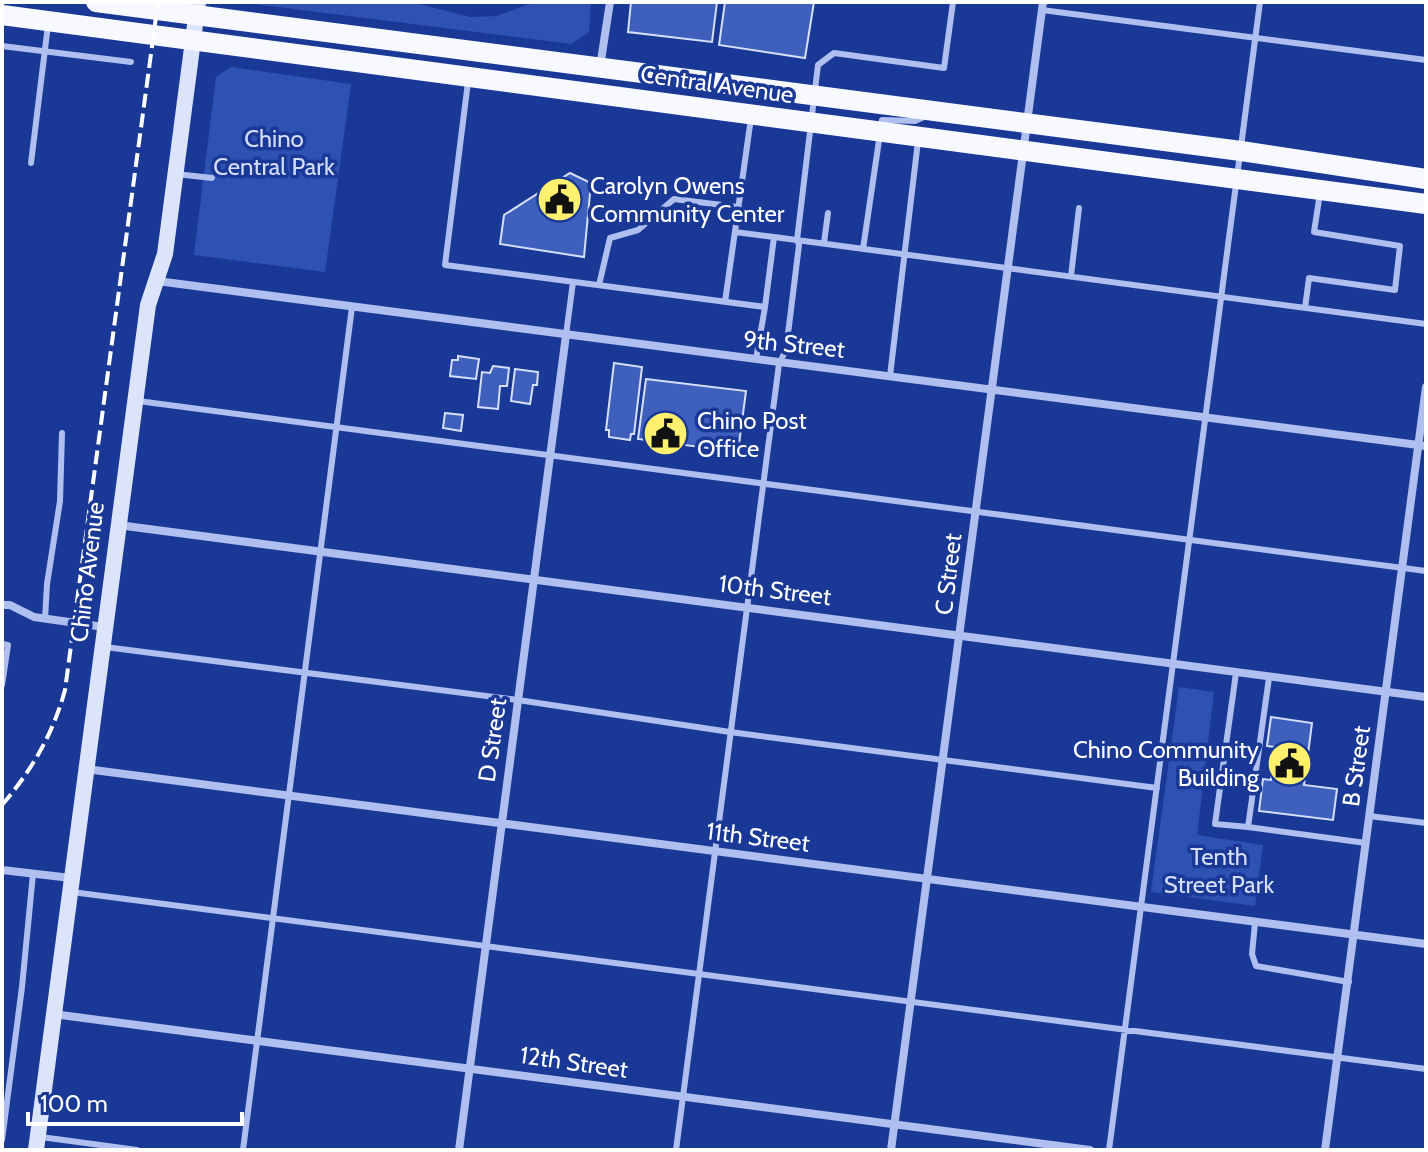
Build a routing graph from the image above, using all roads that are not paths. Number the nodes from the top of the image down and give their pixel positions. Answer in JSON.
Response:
{"nodes":[{"id":1,"x":96,"y":2,"type":"edge"},
{"id":2,"x":610,"y":2,"type":"edge"},
{"id":3,"x":953,"y":2,"type":"edge"},
{"id":4,"x":1260,"y":2,"type":"edge"},
{"id":5,"x":1042,"y":6,"type":"edge"},
{"id":6,"x":197,"y":9,"type":"edge"},
{"id":7,"x":2,"y":15,"type":"edge"},
{"id":8,"x":49,"y":21,"type":"junction"},
{"id":9,"x":1255,"y":38,"type":"junction"},
{"id":10,"x":192,"y":42,"type":"junction"},
{"id":11,"x":2,"y":46,"type":"edge"},
{"id":12,"x":45,"y":51,"type":"junction"},
{"id":13,"x":1426,"y":60,"type":"edge"},
{"id":14,"x":131,"y":62,"type":"dead end"},
{"id":15,"x":600,"y":67,"type":"junction"},
{"id":16,"x":469,"y":78,"type":"junction"},
{"id":17,"x":496,"y":81,"type":"junction"},
{"id":18,"x":814,"y":94,"type":"junction"},
{"id":19,"x":933,"y":112,"type":"junction"},
{"id":20,"x":751,"y":115,"type":"junction"},
{"id":21,"x":812,"y":123,"type":"junction"},
{"id":22,"x":1028,"y":125,"type":"junction"},
{"id":23,"x":879,"y":131,"type":"junction"},
{"id":24,"x":918,"y":137,"type":"junction"},
{"id":25,"x":1025,"y":151,"type":"junction"},
{"id":26,"x":1241,"y":151,"type":"junction"},
{"id":27,"x":31,"y":163,"type":"dead end"},
{"id":28,"x":176,"y":174,"type":"junction"},
{"id":29,"x":212,"y":178,"type":"dead end"},
{"id":30,"x":1238,"y":179,"type":"junction"},
{"id":31,"x":1426,"y":179,"type":"edge"},
{"id":32,"x":1320,"y":190,"type":"junction"},
{"id":33,"x":1426,"y":204,"type":"edge"},
{"id":34,"x":738,"y":207,"type":"junction"},
{"id":35,"x":1079,"y":208,"type":"dead end"},
{"id":36,"x":828,"y":213,"type":"dead end"},
{"id":37,"x":735,"y":232,"type":"junction"},
{"id":38,"x":774,"y":237,"type":"junction"},
{"id":39,"x":797,"y":240,"type":"junction"},
{"id":40,"x":824,"y":243,"type":"junction"},
{"id":41,"x":863,"y":249,"type":"junction"},
{"id":42,"x":904,"y":254,"type":"junction"},
{"id":43,"x":1009,"y":267,"type":"junction"},
{"id":44,"x":1071,"y":276,"type":"junction"},
{"id":45,"x":157,"y":281,"type":"junction"},
{"id":46,"x":573,"y":282,"type":"junction"},
{"id":47,"x":599,"y":285,"type":"junction"},
{"id":48,"x":1221,"y":297,"type":"junction"},
{"id":49,"x":725,"y":302,"type":"junction"},
{"id":50,"x":352,"y":307,"type":"junction"},
{"id":51,"x":765,"y":307,"type":"junction"},
{"id":52,"x":1305,"y":308,"type":"junction"},
{"id":53,"x":1426,"y":324,"type":"edge"},
{"id":54,"x":566,"y":335,"type":"junction"},
{"id":55,"x":756,"y":361,"type":"junction"},
{"id":56,"x":779,"y":364,"type":"junction"},
{"id":57,"x":890,"y":376,"type":"junction"},
{"id":58,"x":1426,"y":387,"type":"edge"},
{"id":59,"x":992,"y":389,"type":"junction"},
{"id":60,"x":134,"y":401,"type":"junction"},
{"id":61,"x":1205,"y":419,"type":"junction"},
{"id":62,"x":338,"y":426,"type":"junction"},
{"id":63,"x":62,"y":433,"type":"dead end"},
{"id":64,"x":1422,"y":446,"type":"edge"},
{"id":65,"x":550,"y":456,"type":"junction"},
{"id":66,"x":762,"y":485,"type":"junction"},
{"id":67,"x":976,"y":512,"type":"junction"},
{"id":68,"x":117,"y":525,"type":"junction"},
{"id":69,"x":1190,"y":541,"type":"junction"},
{"id":70,"x":321,"y":551,"type":"junction"},
{"id":71,"x":1402,"y":568,"type":"junction"},
{"id":72,"x":1426,"y":571,"type":"edge"},
{"id":73,"x":535,"y":578,"type":"junction"},
{"id":74,"x":2,"y":605,"type":"edge"},
{"id":75,"x":747,"y":607,"type":"junction"},
{"id":76,"x":45,"y":619,"type":"junction"},
{"id":77,"x":104,"y":627,"type":"junction"},
{"id":78,"x":960,"y":634,"type":"junction"},
{"id":79,"x":2,"y":644,"type":"edge"},
{"id":80,"x":102,"y":646,"type":"junction"},
{"id":81,"x":1174,"y":663,"type":"junction"},
{"id":82,"x":1236,"y":673,"type":"junction"},
{"id":83,"x":304,"y":674,"type":"junction"},
{"id":84,"x":1269,"y":678,"type":"junction"},
{"id":85,"x":2,"y":685,"type":"edge"},
{"id":86,"x":1387,"y":692,"type":"junction"},
{"id":87,"x":1426,"y":697,"type":"edge"},
{"id":88,"x":518,"y":700,"type":"junction"},
{"id":89,"x":730,"y":732,"type":"junction"},
{"id":90,"x":944,"y":760,"type":"junction"},
{"id":91,"x":86,"y":769,"type":"junction"},
{"id":92,"x":1157,"y":788,"type":"junction"},
{"id":93,"x":290,"y":796,"type":"junction"},
{"id":94,"x":1369,"y":816,"type":"junction"},
{"id":95,"x":501,"y":823,"type":"junction"},
{"id":96,"x":1426,"y":823,"type":"edge"},
{"id":97,"x":1248,"y":827,"type":"junction"},
{"id":98,"x":1366,"y":843,"type":"junction"},
{"id":99,"x":716,"y":851,"type":"junction"},
{"id":100,"x":2,"y":870,"type":"edge"},
{"id":101,"x":33,"y":874,"type":"junction"},
{"id":102,"x":928,"y":879,"type":"junction"},
{"id":103,"x":70,"y":885,"type":"junction"},
{"id":104,"x":1141,"y":907,"type":"junction"},
{"id":105,"x":272,"y":919,"type":"junction"},
{"id":106,"x":1255,"y":923,"type":"junction"},
{"id":107,"x":1356,"y":934,"type":"junction"},
{"id":108,"x":486,"y":944,"type":"junction"},
{"id":109,"x":1426,"y":944,"type":"edge"},
{"id":110,"x":700,"y":974,"type":"junction"},
{"id":111,"x":1349,"y":982,"type":"junction"},
{"id":112,"x":912,"y":1001,"type":"junction"},
{"id":113,"x":53,"y":1014,"type":"junction"},
{"id":114,"x":1125,"y":1030,"type":"junction"},
{"id":115,"x":257,"y":1041,"type":"junction"},
{"id":116,"x":1338,"y":1058,"type":"junction"},
{"id":117,"x":469,"y":1069,"type":"junction"},
{"id":118,"x":1426,"y":1069,"type":"edge"},
{"id":119,"x":682,"y":1097,"type":"junction"},
{"id":120,"x":895,"y":1124,"type":"junction"},
{"id":121,"x":2,"y":1140,"type":"edge"},
{"id":122,"x":36,"y":1144,"type":"edge"},
{"id":123,"x":137,"y":1150,"type":"edge"},
{"id":124,"x":243,"y":1150,"type":"edge"},
{"id":125,"x":459,"y":1150,"type":"edge"},
{"id":126,"x":676,"y":1150,"type":"edge"},
{"id":127,"x":891,"y":1150,"type":"edge"},
{"id":128,"x":1090,"y":1150,"type":"edge"},
{"id":129,"x":1109,"y":1150,"type":"edge"},
{"id":130,"x":1325,"y":1150,"type":"edge"}],
"edges":[{"from":1,"to":6,"type":"main road","name":"Central Avenue"},
{"from":2,"to":15,"type":"street"},
{"from":3,"to":18,"type":"lane"},
{"from":4,"to":9,"type":"lane"},
{"from":5,"to":9,"type":"lane"},
{"from":5,"to":22,"type":"street","name":"C Street"},
{"from":6,"to":10,"type":"main road","name":"Chino Avenue"},
{"from":6,"to":15,"type":"main road","name":"Central Avenue"},
{"from":7,"to":8,"type":"main road","name":"Central Avenue"},
{"from":8,"to":10,"type":"main road","name":"Central Avenue"},
{"from":8,"to":12,"type":"lane"},
{"from":9,"to":13,"type":"lane"},
{"from":9,"to":26,"type":"lane"},
{"from":10,"to":16,"type":"main road","name":"Central Avenue"},
{"from":10,"to":28,"type":"main road","name":"Chino Avenue"},
{"from":11,"to":12,"type":"lane"},
{"from":12,"to":14,"type":"lane"},
{"from":12,"to":27,"type":"lane"},
{"from":15,"to":17,"type":"main road"},
{"from":15,"to":18,"type":"main road","name":"Central Avenue"},
{"from":16,"to":17,"type":"main road","name":"Central Avenue"},
{"from":16,"to":46,"type":"lane"},
{"from":17,"to":20,"type":"main road","name":"Central Avenue"},
{"from":18,"to":19,"type":"main road","name":"Central Avenue"},
{"from":18,"to":21,"type":"lane"},
{"from":19,"to":22,"type":"main road","name":"Central Avenue"},
{"from":19,"to":23,"type":"lane"},
{"from":20,"to":21,"type":"main road","name":"Central Avenue"},
{"from":20,"to":34,"type":"lane"},
{"from":21,"to":23,"type":"main road","name":"Central Avenue"},
{"from":21,"to":39,"type":"lane"},
{"from":22,"to":25,"type":"street","name":"C Street"},
{"from":22,"to":26,"type":"main road","name":"Central Avenue"},
{"from":23,"to":24,"type":"main road","name":"Central Avenue"},
{"from":23,"to":41,"type":"lane"},
{"from":24,"to":25,"type":"main road","name":"Central Avenue"},
{"from":24,"to":42,"type":"lane"},
{"from":25,"to":30,"type":"main road","name":"Central Avenue"},
{"from":25,"to":43,"type":"street","name":"C Street"},
{"from":26,"to":30,"type":"lane"},
{"from":26,"to":31,"type":"main road","name":"Central Avenue"},
{"from":28,"to":29,"type":"lane"},
{"from":28,"to":45,"type":"main road","name":"Chino Avenue"},
{"from":30,"to":32,"type":"main road","name":"Central Avenue"},
{"from":30,"to":48,"type":"lane"},
{"from":32,"to":33,"type":"main road","name":"Central Avenue"},
{"from":32,"to":52,"type":"lane"},
{"from":34,"to":37,"type":"lane"},
{"from":34,"to":47,"type":"lane"},
{"from":35,"to":44,"type":"lane"},
{"from":36,"to":40,"type":"lane"},
{"from":37,"to":38,"type":"lane"},
{"from":37,"to":49,"type":"lane"},
{"from":38,"to":39,"type":"lane"},
{"from":38,"to":51,"type":"lane"},
{"from":39,"to":40,"type":"lane"},
{"from":39,"to":56,"type":"lane"},
{"from":40,"to":41,"type":"lane"},
{"from":41,"to":42,"type":"lane"},
{"from":42,"to":43,"type":"lane"},
{"from":42,"to":57,"type":"lane"},
{"from":43,"to":44,"type":"lane"},
{"from":43,"to":59,"type":"street","name":"C Street"},
{"from":44,"to":48,"type":"lane"},
{"from":45,"to":50,"type":"street","name":"9th Street"},
{"from":45,"to":60,"type":"main road","name":"Chino Avenue"},
{"from":46,"to":47,"type":"lane"},
{"from":46,"to":54,"type":"lane"},
{"from":47,"to":49,"type":"lane"},
{"from":48,"to":52,"type":"lane"},
{"from":48,"to":61,"type":"lane"},
{"from":49,"to":51,"type":"lane"},
{"from":50,"to":54,"type":"street","name":"9th Street"},
{"from":50,"to":62,"type":"lane"},
{"from":51,"to":55,"type":"lane"},
{"from":52,"to":53,"type":"lane"},
{"from":54,"to":55,"type":"street","name":"9th Street"},
{"from":54,"to":65,"type":"street","name":"D Street"},
{"from":55,"to":56,"type":"street","name":"9th Street"},
{"from":56,"to":57,"type":"street","name":"9th Street"},
{"from":56,"to":66,"type":"lane"},
{"from":57,"to":59,"type":"street","name":"9th Street"},
{"from":58,"to":64,"type":"street","name":"B Street"},
{"from":59,"to":61,"type":"street","name":"9th Street"},
{"from":59,"to":67,"type":"street","name":"C Street"},
{"from":60,"to":62,"type":"lane"},
{"from":60,"to":68,"type":"main road","name":"Chino Avenue"},
{"from":61,"to":64,"type":"street","name":"9th Street"},
{"from":61,"to":69,"type":"lane"},
{"from":62,"to":65,"type":"lane"},
{"from":62,"to":70,"type":"lane"},
{"from":63,"to":76,"type":"lane"},
{"from":64,"to":71,"type":"street","name":"B Street"},
{"from":65,"to":66,"type":"lane"},
{"from":65,"to":73,"type":"street","name":"D Street"},
{"from":66,"to":67,"type":"lane"},
{"from":66,"to":75,"type":"lane"},
{"from":67,"to":69,"type":"lane"},
{"from":67,"to":78,"type":"street","name":"C Street"},
{"from":68,"to":70,"type":"street","name":"10th Street"},
{"from":68,"to":77,"type":"main road","name":"Chino Avenue"},
{"from":69,"to":71,"type":"lane"},
{"from":69,"to":81,"type":"lane"},
{"from":70,"to":73,"type":"street","name":"10th Street"},
{"from":70,"to":83,"type":"lane"},
{"from":71,"to":72,"type":"lane"},
{"from":71,"to":86,"type":"street","name":"B Street"},
{"from":73,"to":75,"type":"street","name":"10th Street"},
{"from":73,"to":88,"type":"street","name":"D Street"},
{"from":74,"to":76,"type":"street"},
{"from":75,"to":78,"type":"street","name":"10th Street"},
{"from":75,"to":89,"type":"lane"},
{"from":76,"to":77,"type":"street"},
{"from":77,"to":80,"type":"main road","name":"Chino Avenue"},
{"from":78,"to":81,"type":"street","name":"10th Street"},
{"from":78,"to":90,"type":"street","name":"C Street"},
{"from":79,"to":85,"type":"lane"},
{"from":80,"to":83,"type":"lane"},
{"from":80,"to":91,"type":"main road","name":"Chino Avenue"},
{"from":81,"to":82,"type":"street","name":"10th Street"},
{"from":81,"to":92,"type":"lane"},
{"from":82,"to":84,"type":"street","name":"10th Street"},
{"from":82,"to":97,"type":"lane"},
{"from":83,"to":88,"type":"lane"},
{"from":83,"to":93,"type":"lane"},
{"from":84,"to":86,"type":"street","name":"10th Street"},
{"from":84,"to":97,"type":"lane"},
{"from":86,"to":87,"type":"street","name":"10th Street"},
{"from":86,"to":94,"type":"street","name":"B Street"},
{"from":88,"to":89,"type":"lane"},
{"from":88,"to":95,"type":"street","name":"D Street"},
{"from":89,"to":90,"type":"lane"},
{"from":89,"to":99,"type":"lane"},
{"from":90,"to":92,"type":"lane"},
{"from":90,"to":102,"type":"street","name":"C Street"},
{"from":91,"to":93,"type":"street","name":"11th Street"},
{"from":91,"to":103,"type":"main road","name":"Chino Avenue"},
{"from":92,"to":104,"type":"lane"},
{"from":93,"to":95,"type":"street","name":"11th Street"},
{"from":93,"to":105,"type":"lane"},
{"from":94,"to":96,"type":"lane"},
{"from":94,"to":98,"type":"street","name":"B Street"},
{"from":95,"to":99,"type":"street","name":"11th Street"},
{"from":95,"to":108,"type":"street","name":"D Street"},
{"from":97,"to":98,"type":"lane"},
{"from":98,"to":107,"type":"street","name":"B Street"},
{"from":99,"to":102,"type":"street","name":"11th Street"},
{"from":99,"to":110,"type":"lane"},
{"from":100,"to":101,"type":"street"},
{"from":101,"to":103,"type":"street"},
{"from":101,"to":121,"type":"lane"},
{"from":102,"to":104,"type":"street","name":"11th Street"},
{"from":102,"to":112,"type":"street","name":"C Street"},
{"from":103,"to":105,"type":"lane"},
{"from":103,"to":113,"type":"main road","name":"Chino Avenue"},
{"from":104,"to":106,"type":"street","name":"11th Street"},
{"from":104,"to":114,"type":"lane"},
{"from":105,"to":108,"type":"lane"},
{"from":105,"to":115,"type":"lane"},
{"from":106,"to":107,"type":"street","name":"11th Street"},
{"from":106,"to":111,"type":"lane"},
{"from":107,"to":109,"type":"street","name":"11th Street"},
{"from":107,"to":111,"type":"street","name":"B Street"},
{"from":108,"to":110,"type":"lane"},
{"from":108,"to":117,"type":"street","name":"D Street"},
{"from":110,"to":112,"type":"lane"},
{"from":110,"to":119,"type":"lane"},
{"from":111,"to":116,"type":"street","name":"B Street"},
{"from":112,"to":114,"type":"lane"},
{"from":112,"to":120,"type":"street","name":"C Street"},
{"from":113,"to":115,"type":"street","name":"12th Street"},
{"from":113,"to":122,"type":"main road","name":"Chino Avenue"},
{"from":114,"to":116,"type":"lane"},
{"from":114,"to":129,"type":"lane"},
{"from":115,"to":117,"type":"street","name":"12th Street"},
{"from":115,"to":124,"type":"lane"},
{"from":116,"to":118,"type":"lane"},
{"from":116,"to":130,"type":"street","name":"B Street"},
{"from":117,"to":119,"type":"street","name":"12th Street"},
{"from":117,"to":125,"type":"street","name":"D Street"},
{"from":119,"to":120,"type":"street","name":"12th Street"},
{"from":119,"to":126,"type":"lane"},
{"from":120,"to":127,"type":"street","name":"C Street"},
{"from":120,"to":128,"type":"street","name":"12th Street"},
{"from":122,"to":123,"type":"lane"}]}
